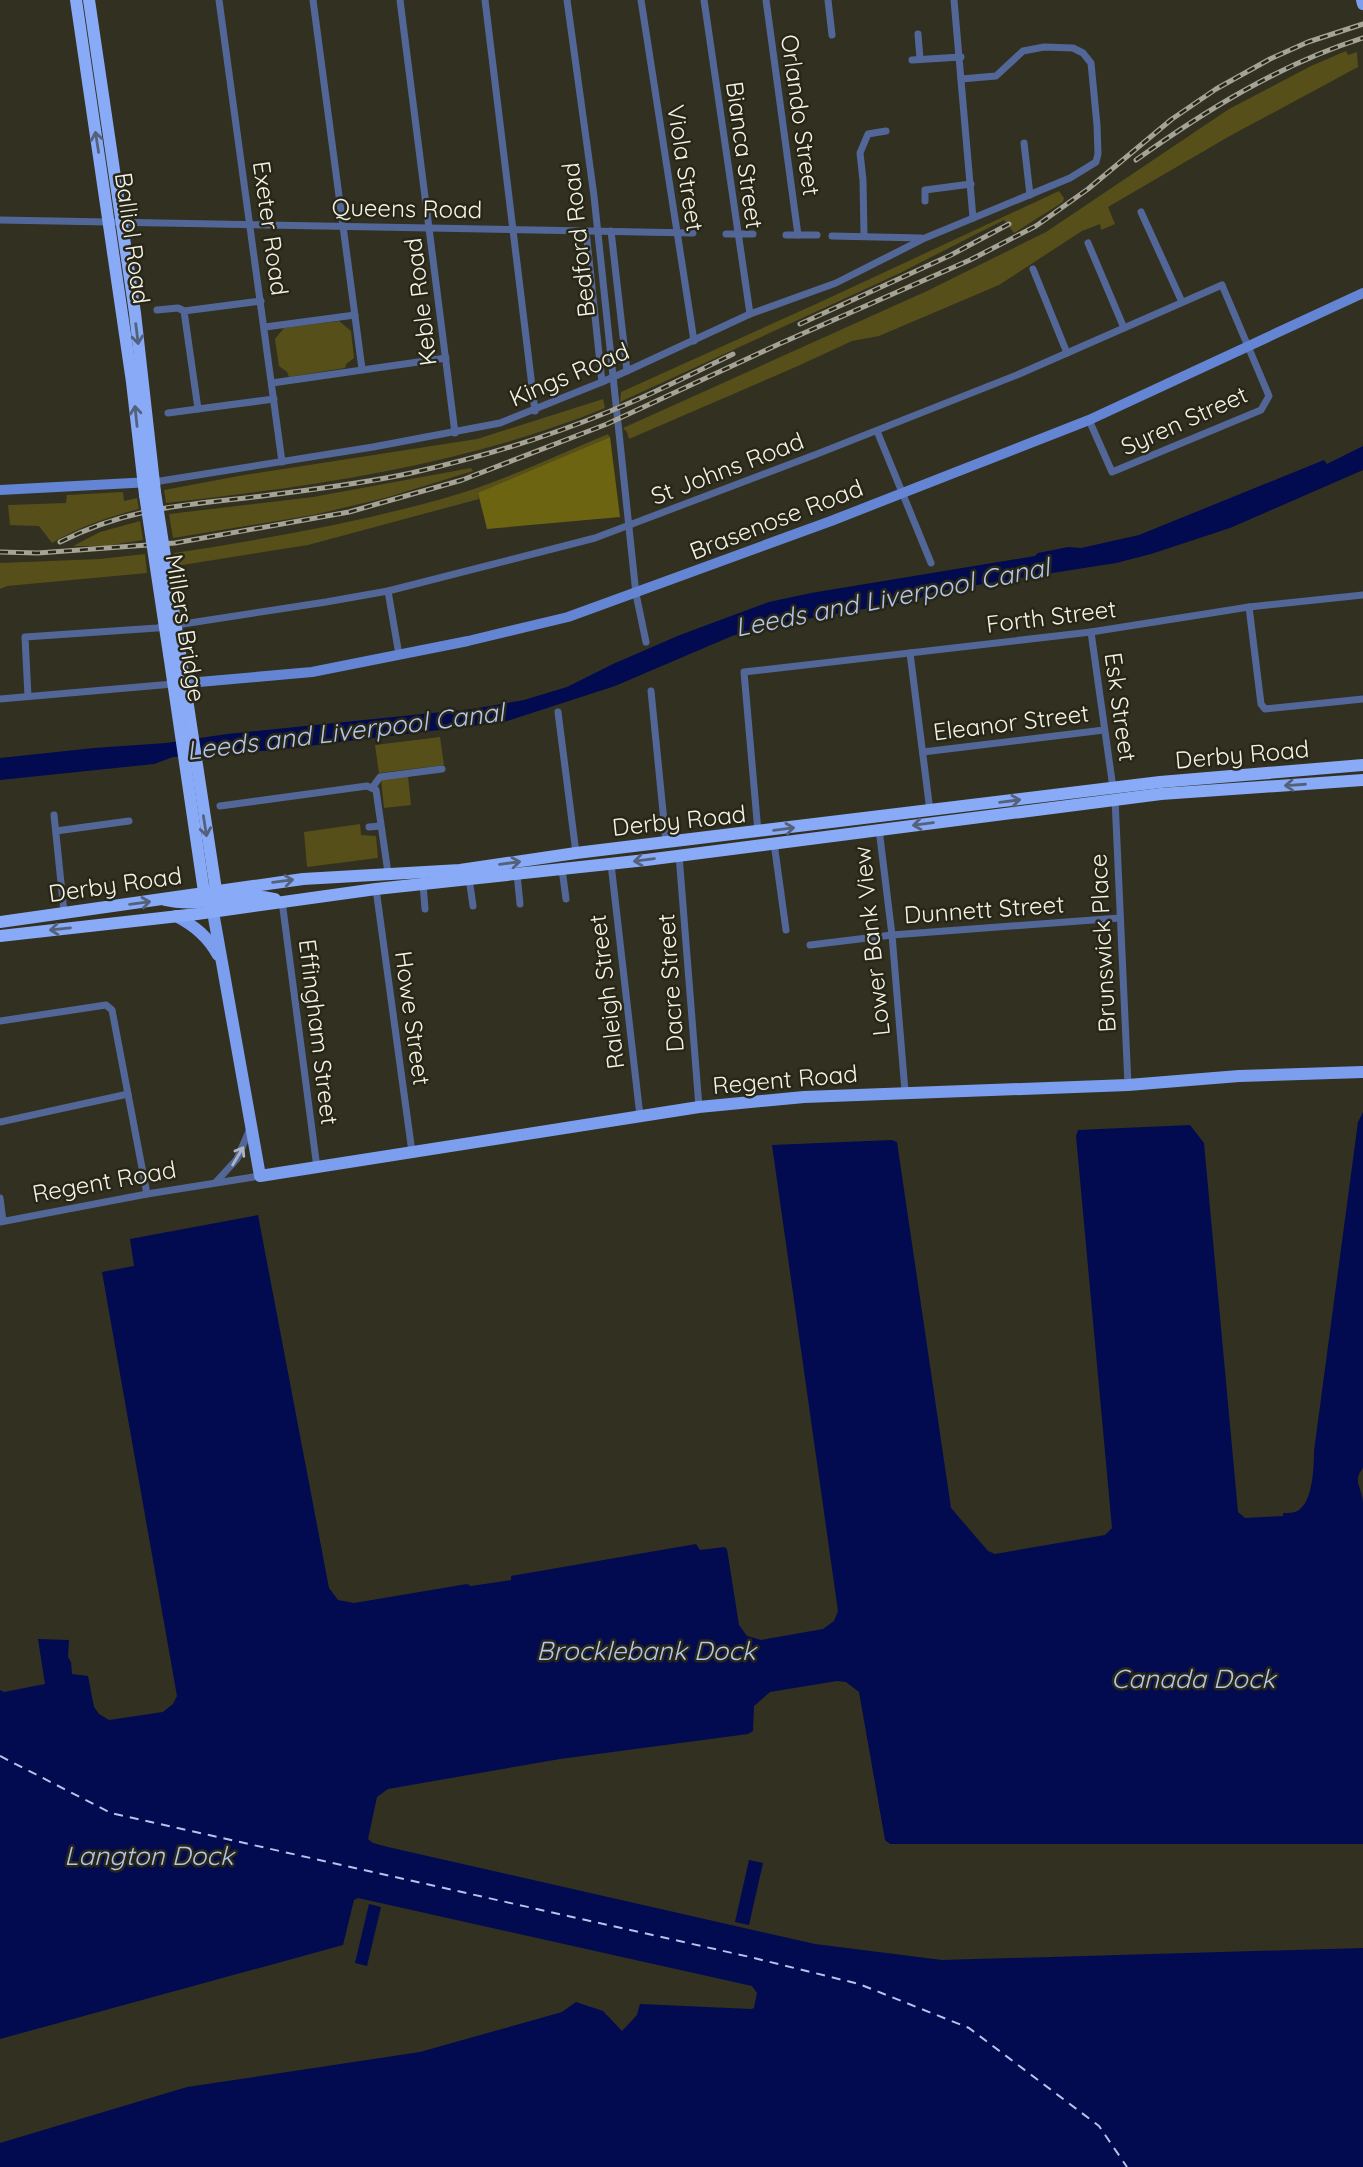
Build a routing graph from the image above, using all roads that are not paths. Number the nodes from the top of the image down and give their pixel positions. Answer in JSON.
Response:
{"nodes":[{"id":1,"x":76,"y":0,"type":"edge"},
{"id":2,"x":89,"y":0,"type":"edge"},
{"id":3,"x":219,"y":0,"type":"edge"},
{"id":4,"x":313,"y":0,"type":"edge"},
{"id":5,"x":400,"y":0,"type":"edge"},
{"id":6,"x":485,"y":0,"type":"edge"},
{"id":7,"x":567,"y":0,"type":"edge"},
{"id":8,"x":641,"y":0,"type":"edge"},
{"id":9,"x":704,"y":0,"type":"edge"},
{"id":10,"x":766,"y":0,"type":"edge"},
{"id":11,"x":828,"y":0,"type":"edge"},
{"id":12,"x":954,"y":0,"type":"edge"},
{"id":13,"x":918,"y":34,"type":"dead end"},
{"id":14,"x":832,"y":36,"type":"dead end"},
{"id":15,"x":961,"y":57,"type":"junction"},
{"id":16,"x":961,"y":79,"type":"junction"},
{"id":17,"x":886,"y":131,"type":"dead end"},
{"id":18,"x":1024,"y":143,"type":"dead end"},
{"id":19,"x":924,"y":180,"type":"dead end"},
{"id":20,"x":971,"y":184,"type":"junction"},
{"id":21,"x":925,"y":190,"type":"junction"},
{"id":22,"x":1030,"y":195,"type":"junction"},
{"id":23,"x":925,"y":201,"type":"dead end"},
{"id":24,"x":1140,"y":212,"type":"dead end"},
{"id":25,"x":973,"y":218,"type":"junction"},
{"id":26,"x":0,"y":220,"type":"edge"},
{"id":27,"x":116,"y":222,"type":"junction"},
{"id":28,"x":251,"y":224,"type":"junction"},
{"id":29,"x":342,"y":226,"type":"junction"},
{"id":30,"x":430,"y":228,"type":"junction"},
{"id":31,"x":512,"y":229,"type":"junction"},
{"id":32,"x":586,"y":231,"type":"junction"},
{"id":33,"x":597,"y":231,"type":"junction"},
{"id":34,"x":611,"y":231,"type":"junction"},
{"id":35,"x":677,"y":233,"type":"junction"},
{"id":36,"x":693,"y":233,"type":"dead end"},
{"id":37,"x":726,"y":234,"type":"dead end"},
{"id":38,"x":737,"y":234,"type":"junction"},
{"id":39,"x":753,"y":234,"type":"dead end"},
{"id":40,"x":786,"y":235,"type":"dead end"},
{"id":41,"x":798,"y":235,"type":"junction"},
{"id":42,"x":817,"y":236,"type":"dead end"},
{"id":43,"x":832,"y":236,"type":"dead end"},
{"id":44,"x":864,"y":236,"type":"junction"},
{"id":45,"x":925,"y":238,"type":"junction"},
{"id":46,"x":1088,"y":243,"type":"dead end"},
{"id":47,"x":1033,"y":269,"type":"dead end"},
{"id":48,"x":1363,"y":293,"type":"edge"},
{"id":49,"x":261,"y":302,"type":"junction"},
{"id":50,"x":1182,"y":302,"type":"junction"},
{"id":51,"x":157,"y":310,"type":"dead end"},
{"id":52,"x":184,"y":311,"type":"junction"},
{"id":53,"x":750,"y":314,"type":"junction"},
{"id":54,"x":355,"y":315,"type":"junction"},
{"id":55,"x":265,"y":327,"type":"junction"},
{"id":56,"x":1124,"y":328,"type":"junction"},
{"id":57,"x":694,"y":341,"type":"junction"},
{"id":58,"x":1249,"y":346,"type":"junction"},
{"id":59,"x":1067,"y":353,"type":"junction"},
{"id":60,"x":446,"y":358,"type":"junction"},
{"id":61,"x":362,"y":369,"type":"junction"},
{"id":62,"x":627,"y":371,"type":"junction"},
{"id":63,"x":602,"y":382,"type":"junction"},
{"id":64,"x":272,"y":383,"type":"junction"},
{"id":65,"x":274,"y":399,"type":"junction"},
{"id":66,"x":198,"y":409,"type":"junction"},
{"id":67,"x":535,"y":411,"type":"junction"},
{"id":68,"x":168,"y":413,"type":"dead end"},
{"id":69,"x":1089,"y":420,"type":"junction"},
{"id":70,"x":877,"y":431,"type":"junction"},
{"id":71,"x":455,"y":433,"type":"junction"},
{"id":72,"x":282,"y":462,"type":"junction"},
{"id":73,"x":149,"y":488,"type":"junction"},
{"id":74,"x":0,"y":491,"type":"edge"},
{"id":75,"x":902,"y":493,"type":"junction"},
{"id":76,"x":629,"y":526,"type":"junction"},
{"id":77,"x":931,"y":563,"type":"dead end"},
{"id":78,"x":388,"y":591,"type":"junction"},
{"id":79,"x":636,"y":594,"type":"junction"},
{"id":80,"x":1363,"y":595,"type":"edge"},
{"id":81,"x":1249,"y":607,"type":"junction"},
{"id":82,"x":1091,"y":632,"type":"junction"},
{"id":83,"x":646,"y":642,"type":"dead end"},
{"id":84,"x":911,"y":653,"type":"junction"},
{"id":85,"x":399,"y":655,"type":"junction"},
{"id":86,"x":179,"y":689,"type":"junction"},
{"id":87,"x":651,"y":691,"type":"dead end"},
{"id":88,"x":28,"y":696,"type":"junction"},
{"id":89,"x":0,"y":699,"type":"edge"},
{"id":90,"x":1363,"y":699,"type":"edge"},
{"id":91,"x":558,"y":712,"type":"dead end"},
{"id":92,"x":1104,"y":730,"type":"junction"},
{"id":93,"x":923,"y":752,"type":"junction"},
{"id":94,"x":1363,"y":765,"type":"edge"},
{"id":95,"x":442,"y":769,"type":"dead end"},
{"id":96,"x":1363,"y":780,"type":"edge"},
{"id":97,"x":372,"y":788,"type":"junction"},
{"id":98,"x":1114,"y":794,"type":"junction"},
{"id":99,"x":220,"y":806,"type":"dead end"},
{"id":100,"x":930,"y":811,"type":"junction"},
{"id":101,"x":54,"y":815,"type":"dead end"},
{"id":102,"x":129,"y":821,"type":"dead end"},
{"id":103,"x":380,"y":826,"type":"junction"},
{"id":104,"x":369,"y":827,"type":"dead end"},
{"id":105,"x":879,"y":829,"type":"junction"},
{"id":106,"x":56,"y":831,"type":"junction"},
{"id":107,"x":758,"y":832,"type":"junction"},
{"id":108,"x":666,"y":842,"type":"junction"},
{"id":109,"x":774,"y":843,"type":"junction"},
{"id":110,"x":576,"y":853,"type":"junction"},
{"id":111,"x":679,"y":855,"type":"junction"},
{"id":112,"x":611,"y":863,"type":"junction"},
{"id":113,"x":562,"y":869,"type":"junction"},
{"id":114,"x":388,"y":873,"type":"junction"},
{"id":115,"x":517,"y":874,"type":"junction"},
{"id":116,"x":469,"y":878,"type":"junction"},
{"id":117,"x":423,"y":884,"type":"junction"},
{"id":118,"x":376,"y":889,"type":"junction"},
{"id":119,"x":565,"y":898,"type":"dead end"},
{"id":120,"x":211,"y":899,"type":"junction"},
{"id":121,"x":282,"y":901,"type":"junction"},
{"id":122,"x":520,"y":904,"type":"dead end"},
{"id":123,"x":473,"y":906,"type":"dead end"},
{"id":124,"x":425,"y":909,"type":"dead end"},
{"id":125,"x":64,"y":912,"type":"junction"},
{"id":126,"x":176,"y":916,"type":"junction"},
{"id":127,"x":1120,"y":918,"type":"junction"},
{"id":128,"x":0,"y":922,"type":"edge"},
{"id":129,"x":786,"y":930,"type":"dead end"},
{"id":130,"x":892,"y":935,"type":"junction"},
{"id":131,"x":0,"y":936,"type":"edge"},
{"id":132,"x":810,"y":945,"type":"dead end"},
{"id":133,"x":222,"y":961,"type":"junction"},
{"id":134,"x":0,"y":1021,"type":"edge"},
{"id":135,"x":1363,"y":1072,"type":"edge"},
{"id":136,"x":1128,"y":1085,"type":"junction"},
{"id":137,"x":905,"y":1091,"type":"junction"},
{"id":138,"x":128,"y":1094,"type":"junction"},
{"id":139,"x":699,"y":1107,"type":"junction"},
{"id":140,"x":640,"y":1116,"type":"junction"},
{"id":141,"x":0,"y":1122,"type":"edge"},
{"id":142,"x":251,"y":1125,"type":"junction"},
{"id":143,"x":412,"y":1152,"type":"junction"},
{"id":144,"x":317,"y":1168,"type":"junction"},
{"id":145,"x":260,"y":1176,"type":"junction"},
{"id":146,"x":216,"y":1183,"type":"junction"},
{"id":147,"x":147,"y":1194,"type":"junction"},
{"id":148,"x":0,"y":1198,"type":"edge"},
{"id":149,"x":1,"y":1222,"type":"edge"}],
"edges":[{"from":27,"to":1,"type":"highway","name":"Balliol Road","one_way":true},
{"from":2,"to":27,"type":"highway","name":"Balliol Road"},
{"from":3,"to":28,"type":"street","name":"Exeter Road"},
{"from":4,"to":29,"type":"street"},
{"from":5,"to":30,"type":"street","name":"Keble Road"},
{"from":6,"to":31,"type":"street"},
{"from":7,"to":33,"type":"street","name":"Bedford Road"},
{"from":8,"to":35,"type":"street","name":"Viola Street"},
{"from":9,"to":38,"type":"street","name":"Bianca Street"},
{"from":10,"to":41,"type":"street","name":"Orlando Street"},
{"from":11,"to":14,"type":"street"},
{"from":12,"to":15,"type":"street"},
{"from":13,"to":15,"type":"street"},
{"from":15,"to":16,"type":"street"},
{"from":16,"to":20,"type":"street"},
{"from":16,"to":22,"type":"street","name":"Kings Road"},
{"from":17,"to":44,"type":"street"},
{"from":18,"to":22,"type":"street"},
{"from":19,"to":21,"type":"street"},
{"from":20,"to":21,"type":"street"},
{"from":20,"to":25,"type":"street"},
{"from":21,"to":23,"type":"street"},
{"from":22,"to":25,"type":"street","name":"Kings Road"},
{"from":24,"to":50,"type":"street"},
{"from":25,"to":45,"type":"street","name":"Kings Road"},
{"from":26,"to":27,"type":"street","name":"Queens Road"},
{"from":27,"to":28,"type":"street","name":"Queens Road"},
{"from":27,"to":73,"type":"highway","name":"Balliol Road"},
{"from":28,"to":29,"type":"street","name":"Queens Road"},
{"from":28,"to":49,"type":"street","name":"Exeter Road"},
{"from":29,"to":30,"type":"street","name":"Queens Road"},
{"from":29,"to":54,"type":"street"},
{"from":30,"to":31,"type":"street","name":"Queens Road"},
{"from":30,"to":60,"type":"street","name":"Keble Road"},
{"from":31,"to":32,"type":"street","name":"Queens Road"},
{"from":31,"to":67,"type":"street"},
{"from":32,"to":33,"type":"street","name":"Queens Road"},
{"from":32,"to":63,"type":"street","name":"Bedford Road"},
{"from":33,"to":34,"type":"street","name":"Queens Road"},
{"from":33,"to":76,"type":"street","name":"Bedford Road"},
{"from":34,"to":35,"type":"street","name":"Queens Road"},
{"from":34,"to":62,"type":"street","name":"Bedford Road"},
{"from":35,"to":36,"type":"street","name":"Queens Road"},
{"from":35,"to":57,"type":"street","name":"Viola Street"},
{"from":37,"to":38,"type":"street"},
{"from":38,"to":39,"type":"street"},
{"from":38,"to":53,"type":"street","name":"Bianca Street"},
{"from":40,"to":41,"type":"street"},
{"from":41,"to":42,"type":"street"},
{"from":43,"to":44,"type":"street"},
{"from":44,"to":45,"type":"street"},
{"from":45,"to":53,"type":"street","name":"Kings Road"},
{"from":46,"to":56,"type":"street"},
{"from":47,"to":59,"type":"street"},
{"from":48,"to":58,"type":"main road","name":"Brasenose Road"},
{"from":49,"to":52,"type":"street"},
{"from":49,"to":55,"type":"street","name":"Exeter Road"},
{"from":50,"to":56,"type":"street","name":"St Johns Road"},
{"from":50,"to":58,"type":"street","name":"St Johns Road"},
{"from":51,"to":52,"type":"street"},
{"from":52,"to":66,"type":"street"},
{"from":53,"to":57,"type":"street","name":"Kings Road"},
{"from":54,"to":55,"type":"street"},
{"from":54,"to":61,"type":"street"},
{"from":55,"to":64,"type":"street","name":"Exeter Road"},
{"from":56,"to":59,"type":"street","name":"St Johns Road"},
{"from":57,"to":62,"type":"street","name":"Kings Road"},
{"from":58,"to":69,"type":"main road","name":"Brasenose Road"},
{"from":58,"to":69,"type":"street","name":"Syren Street"},
{"from":59,"to":70,"type":"street","name":"St Johns Road"},
{"from":60,"to":61,"type":"street"},
{"from":60,"to":71,"type":"street","name":"Keble Road"},
{"from":61,"to":64,"type":"street"},
{"from":62,"to":63,"type":"street","name":"Kings Road","bridge":true},
{"from":63,"to":67,"type":"street","name":"Kings Road"},
{"from":64,"to":65,"type":"street","name":"Exeter Road"},
{"from":65,"to":66,"type":"street"},
{"from":65,"to":72,"type":"street","name":"Exeter Road"},
{"from":66,"to":68,"type":"street"},
{"from":67,"to":71,"type":"street","name":"Kings Road"},
{"from":69,"to":75,"type":"main road","name":"Brasenose Road"},
{"from":70,"to":75,"type":"street"},
{"from":70,"to":76,"type":"street","name":"St Johns Road"},
{"from":71,"to":72,"type":"street","name":"Kings Road"},
{"from":72,"to":73,"type":"street","name":"Kings Road"},
{"from":73,"to":74,"type":"main road"},
{"from":73,"to":86,"type":"highway","name":"Millers Bridge","bridge":true},
{"from":75,"to":77,"type":"street"},
{"from":75,"to":79,"type":"main road","name":"Brasenose Road"},
{"from":76,"to":78,"type":"street","name":"St Johns Road"},
{"from":76,"to":79,"type":"street","name":"Bedford Road"},
{"from":78,"to":85,"type":"street"},
{"from":78,"to":88,"type":"street","name":"St Johns Road"},
{"from":79,"to":83,"type":"street","name":"Bedford Road"},
{"from":79,"to":85,"type":"main road","name":"Brasenose Road"},
{"from":80,"to":81,"type":"street","name":"Forth Street"},
{"from":81,"to":82,"type":"street","name":"Forth Street"},
{"from":81,"to":90,"type":"street"},
{"from":82,"to":84,"type":"street","name":"Forth Street"},
{"from":82,"to":92,"type":"street","name":"Esk Street"},
{"from":84,"to":93,"type":"street"},
{"from":84,"to":107,"type":"street","name":"Forth Street"},
{"from":85,"to":86,"type":"main road","name":"Brasenose Road"},
{"from":86,"to":88,"type":"street"},
{"from":86,"to":120,"type":"highway","name":"Millers Bridge"},
{"from":87,"to":108,"type":"street"},
{"from":88,"to":89,"type":"street"},
{"from":91,"to":110,"type":"street"},
{"from":92,"to":93,"type":"street","name":"Eleanor Street"},
{"from":92,"to":98,"type":"street","name":"Esk Street"},
{"from":93,"to":100,"type":"street"},
{"from":94,"to":98,"type":"highway","name":"Derby Road"},
{"from":95,"to":97,"type":"street"},
{"from":96,"to":98,"type":"highway","name":"Derby Road","one_way":true},
{"from":97,"to":99,"type":"street"},
{"from":97,"to":103,"type":"street"},
{"from":100,"to":98,"type":"highway","name":"Derby Road","one_way":true},
{"from":98,"to":105,"type":"highway","name":"Derby Road","one_way":true},
{"from":98,"to":127,"type":"street","name":"Brunswick Place"},
{"from":107,"to":100,"type":"highway","name":"Derby Road","one_way":true},
{"from":101,"to":106,"type":"street"},
{"from":102,"to":106,"type":"street"},
{"from":103,"to":104,"type":"street"},
{"from":103,"to":114,"type":"street"},
{"from":105,"to":109,"type":"highway","name":"Derby Road"},
{"from":105,"to":130,"type":"street","name":"Lower Bank View"},
{"from":106,"to":125,"type":"street"},
{"from":107,"to":108,"type":"highway","name":"Derby Road"},
{"from":108,"to":110,"type":"highway","name":"Derby Road"},
{"from":109,"to":111,"type":"highway","name":"Derby Road"},
{"from":109,"to":129,"type":"street"},
{"from":114,"to":110,"type":"highway","name":"Derby Road","one_way":true},
{"from":111,"to":112,"type":"highway","name":"Derby Road","one_way":true},
{"from":111,"to":139,"type":"street","name":"Dacre Street"},
{"from":112,"to":113,"type":"highway","name":"Derby Road"},
{"from":112,"to":140,"type":"street","name":"Raleigh Street"},
{"from":113,"to":115,"type":"highway","name":"Derby Road"},
{"from":113,"to":119,"type":"street"},
{"from":120,"to":114,"type":"highway","name":"Derby Road","one_way":true},
{"from":115,"to":116,"type":"highway","name":"Derby Road"},
{"from":115,"to":122,"type":"street"},
{"from":116,"to":117,"type":"highway","name":"Derby Road"},
{"from":116,"to":123,"type":"street"},
{"from":117,"to":118,"type":"highway","name":"Derby Road"},
{"from":117,"to":124,"type":"street"},
{"from":118,"to":121,"type":"highway","name":"Derby Road"},
{"from":118,"to":143,"type":"street","name":"Howe Street"},
{"from":120,"to":121,"type":"highway","name":"Derby Road"},
{"from":125,"to":120,"type":"highway","name":"Derby Road","one_way":true},
{"from":120,"to":126,"type":"highway","name":"Derby Road"},
{"from":120,"to":133,"type":"main road","name":"Millers Bridge"},
{"from":121,"to":144,"type":"street","name":"Effingham Street"},
{"from":125,"to":128,"type":"highway","name":"Derby Road"},
{"from":126,"to":131,"type":"highway","name":"Derby Road","one_way":true},
{"from":126,"to":133,"type":"main road"},
{"from":127,"to":130,"type":"street","name":"Dunnett Street"},
{"from":127,"to":136,"type":"street","name":"Brunswick Place"},
{"from":130,"to":132,"type":"street","name":"Dunnett Street"},
{"from":130,"to":137,"type":"street","name":"Lower Bank View"},
{"from":133,"to":142,"type":"main road","name":"Millers Bridge"},
{"from":134,"to":138,"type":"street"},
{"from":135,"to":136,"type":"main road","name":"Regent Road"},
{"from":136,"to":137,"type":"main road","name":"Regent Road"},
{"from":137,"to":139,"type":"main road","name":"Regent Road"},
{"from":138,"to":141,"type":"street"},
{"from":138,"to":147,"type":"street"},
{"from":139,"to":140,"type":"main road","name":"Regent Road"},
{"from":140,"to":143,"type":"main road","name":"Regent Road"},
{"from":142,"to":145,"type":"main road","name":"Millers Bridge"},
{"from":146,"to":142,"type":"street","one_way":true},
{"from":143,"to":144,"type":"main road","name":"Regent Road"},
{"from":144,"to":145,"type":"main road","name":"Regent Road"},
{"from":145,"to":146,"type":"street","name":"Regent Road"},
{"from":146,"to":147,"type":"street","name":"Regent Road"},
{"from":147,"to":149,"type":"street","name":"Regent Road"},
{"from":148,"to":149,"type":"street"}]}
